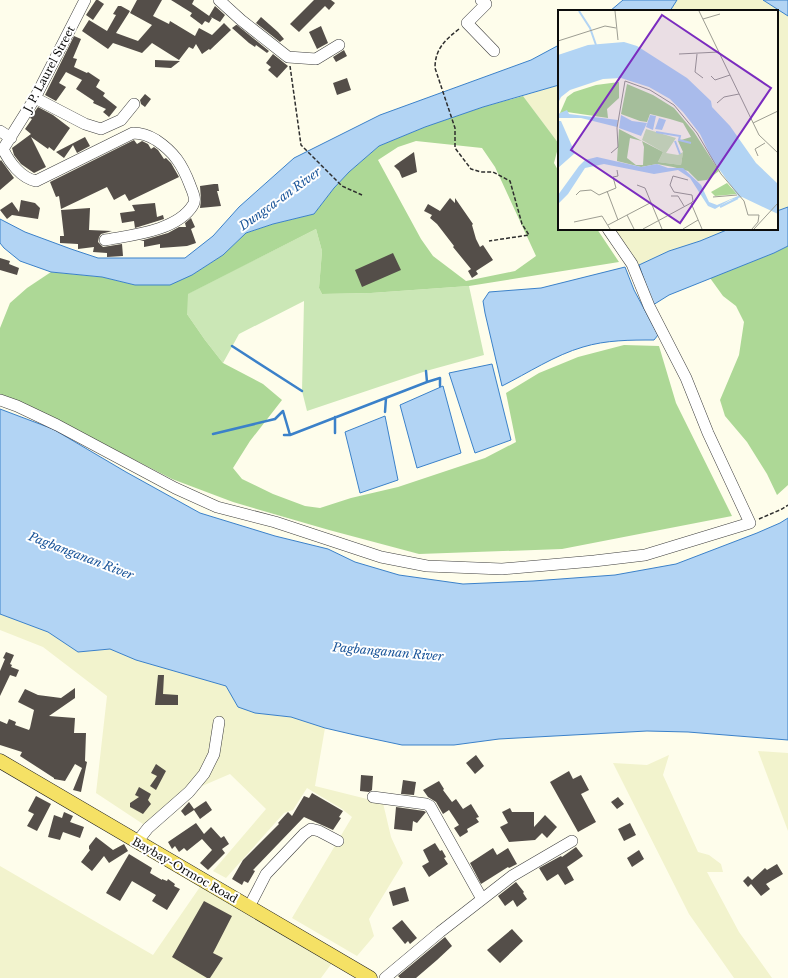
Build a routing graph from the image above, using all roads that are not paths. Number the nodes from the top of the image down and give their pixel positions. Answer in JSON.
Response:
{"nodes":[{"id":1,"x":86,"y":0,"type":"edge"},
{"id":2,"x":219,"y":0,"type":"edge"},
{"id":3,"x":481,"y":0,"type":"edge"},
{"id":4,"x":340,"y":46,"type":"dead end"},
{"id":5,"x":494,"y":51,"type":"dead end"},
{"id":6,"x":35,"y":98,"type":"junction"},
{"id":7,"x":134,"y":104,"type":"dead end"},
{"id":8,"x":0,"y":130,"type":"edge"},
{"id":9,"x":11,"y":138,"type":"junction"},
{"id":10,"x":609,"y":230,"type":"edge"},
{"id":11,"x":105,"y":240,"type":"dead end"},
{"id":12,"x":0,"y":400,"type":"edge"},
{"id":13,"x":219,"y":722,"type":"dead end"},
{"id":14,"x":0,"y":761,"type":"edge"},
{"id":15,"x":373,"y":797,"type":"dead end"},
{"id":16,"x":338,"y":840,"type":"dead end"},
{"id":17,"x":572,"y":841,"type":"dead end"},
{"id":18,"x":137,"y":842,"type":"junction"},
{"id":19,"x":482,"y":898,"type":"junction"},
{"id":20,"x":249,"y":907,"type":"junction"},
{"id":21,"x":370,"y":978,"type":"edge"},
{"id":22,"x":385,"y":978,"type":"edge"}],
"edges":[{"from":1,"to":6,"type":"street","name":"J. P. Laurel Street"},
{"from":2,"to":4,"type":"street"},
{"from":3,"to":5,"type":"street"},
{"from":6,"to":7,"type":"street"},
{"from":6,"to":9,"type":"street","name":"J. P. Laurel Street"},
{"from":8,"to":9,"type":"street"},
{"from":9,"to":11,"type":"street","name":"J. P. Laurel Street"},
{"from":10,"to":12,"type":"street"},
{"from":13,"to":18,"type":"street"},
{"from":14,"to":18,"type":"main road","name":"Baybay-Ormoc Road"},
{"from":15,"to":19,"type":"street"},
{"from":16,"to":20,"type":"street"},
{"from":17,"to":19,"type":"street"},
{"from":18,"to":20,"type":"main road","name":"Baybay-Ormoc Road"},
{"from":19,"to":22,"type":"street"},
{"from":20,"to":21,"type":"main road","name":"Baybay-Ormoc Road"}]}
